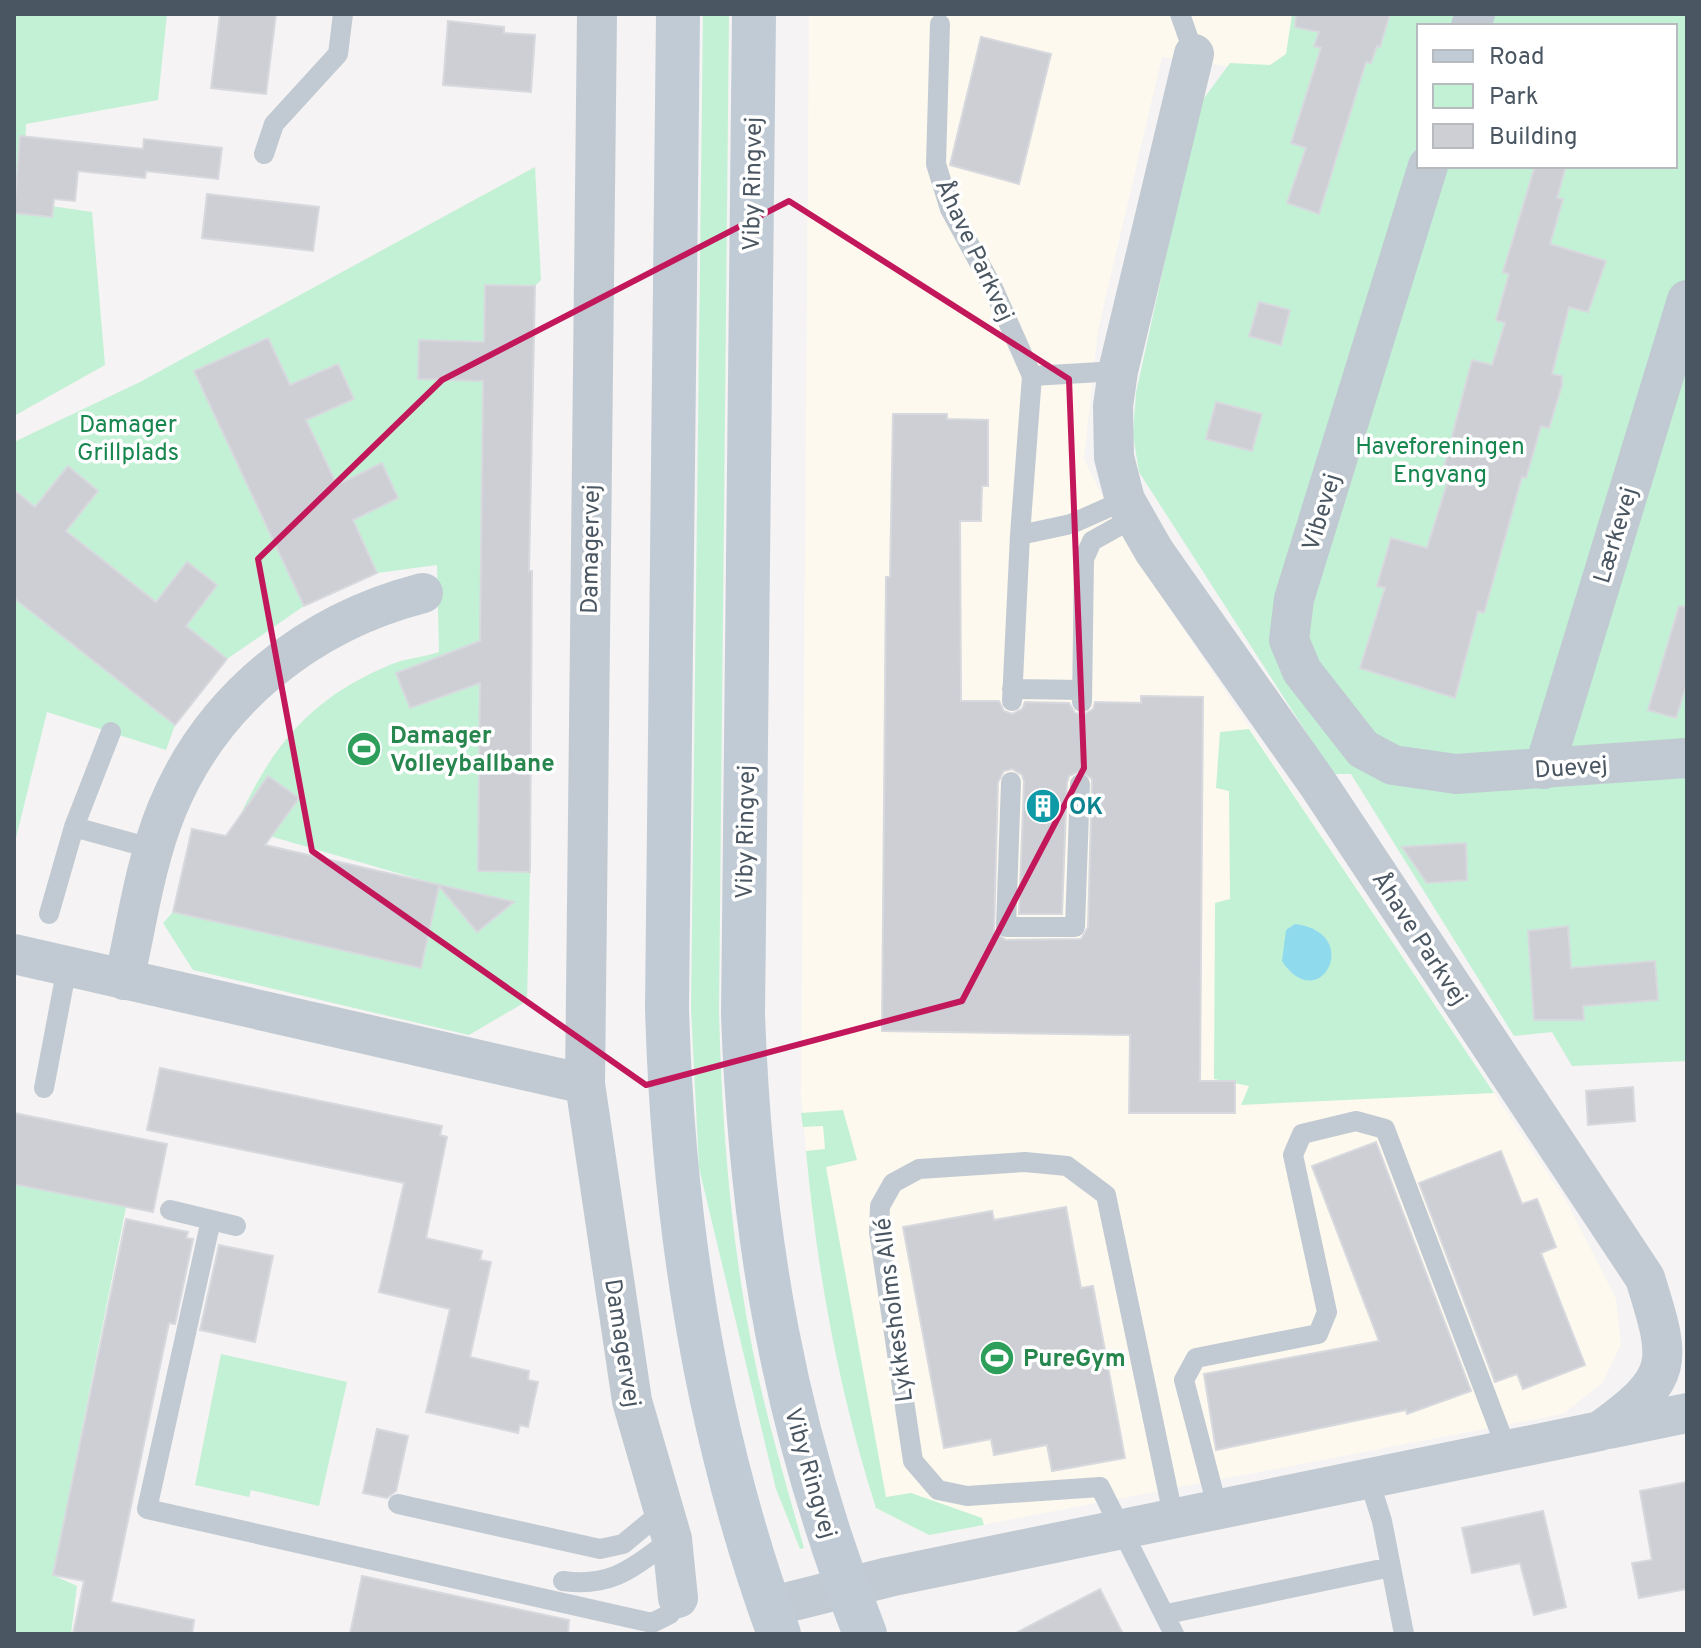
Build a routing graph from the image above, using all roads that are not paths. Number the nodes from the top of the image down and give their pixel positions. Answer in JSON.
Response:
{"nodes":[{"id":1,"x":343,"y":14,"type":"edge"},
{"id":2,"x":597,"y":14,"type":"edge"},
{"id":3,"x":678,"y":14,"type":"edge"},
{"id":4,"x":754,"y":14,"type":"edge"},
{"id":5,"x":1180,"y":14,"type":"edge"},
{"id":6,"x":940,"y":24,"type":"dead end"},
{"id":7,"x":1194,"y":54,"type":"joint"},
{"id":8,"x":264,"y":154,"type":"dead end"},
{"id":9,"x":1427,"y":168,"type":"edge"},
{"id":10,"x":1687,"y":300,"type":"edge"},
{"id":11,"x":1118,"y":371,"type":"junction"},
{"id":12,"x":1032,"y":376,"type":"junction"},
{"id":13,"x":1130,"y":509,"type":"junction"},
{"id":14,"x":1020,"y":535,"type":"junction"},
{"id":15,"x":423,"y":593,"type":"dead end"},
{"id":16,"x":111,"y":732,"type":"dead end"},
{"id":17,"x":1687,"y":758,"type":"edge"},
{"id":18,"x":1544,"y":769,"type":"junction"},
{"id":19,"x":1456,"y":774,"type":"joint"},
{"id":20,"x":1011,"y":782,"type":"dead end"},
{"id":21,"x":1080,"y":784,"type":"dead end"},
{"id":22,"x":74,"y":827,"type":"junction"},
{"id":23,"x":154,"y":849,"type":"junction"},
{"id":24,"x":49,"y":914,"type":"dead end"},
{"id":25,"x":14,"y":954,"type":"edge"},
{"id":26,"x":67,"y":967,"type":"junction"},
{"id":27,"x":124,"y":980,"type":"junction"},
{"id":28,"x":585,"y":1084,"type":"junction"},
{"id":29,"x":44,"y":1088,"type":"dead end"},
{"id":30,"x":170,"y":1210,"type":"dead end"},
{"id":31,"x":211,"y":1220,"type":"junction"},
{"id":32,"x":236,"y":1226,"type":"dead end"},
{"id":33,"x":1687,"y":1413,"type":"edge"},
{"id":34,"x":1600,"y":1431,"type":"junction"},
{"id":35,"x":1507,"y":1450,"type":"junction"},
{"id":36,"x":1369,"y":1480,"type":"junction"},
{"id":37,"x":398,"y":1504,"type":"dead end"},
{"id":38,"x":1218,"y":1510,"type":"junction"},
{"id":39,"x":1174,"y":1520,"type":"junction"},
{"id":40,"x":668,"y":1525,"type":"junction"},
{"id":41,"x":1123,"y":1528,"type":"junction"},
{"id":42,"x":1391,"y":1567,"type":"junction"},
{"id":43,"x":563,"y":1581,"type":"dead end"},
{"id":44,"x":846,"y":1586,"type":"junction"},
{"id":45,"x":678,"y":1598,"type":"joint"},
{"id":46,"x":1167,"y":1614,"type":"junction"},
{"id":47,"x":774,"y":1621,"type":"edge"},
{"id":48,"x":865,"y":1634,"type":"edge"},
{"id":49,"x":1174,"y":1634,"type":"edge"},
{"id":50,"x":1404,"y":1634,"type":"edge"}],
"edges":[{"from":1,"to":8,"type":"lane"},
{"from":2,"to":28,"type":"street","name":"Damagervej"},
{"from":3,"to":47,"type":"main road"},
{"from":4,"to":44,"type":"main road","name":"Viby Ringvej"},
{"from":5,"to":7,"type":"lane","name":"Åhave Parkvej"},
{"from":6,"to":12,"type":"lane","name":"Åhave Parkvej"},
{"from":7,"to":11,"type":"street","name":"Åhave Parkvej"},
{"from":9,"to":19,"type":"street","name":"Vibevej"},
{"from":10,"to":18,"type":"street","name":"Lærkevej"},
{"from":11,"to":12,"type":"lane"},
{"from":11,"to":13,"type":"street","name":"Åhave Parkvej"},
{"from":12,"to":14,"type":"lane","name":"Åhave Parkvej"},
{"from":13,"to":14,"type":"lane"},
{"from":13,"to":14,"type":"lane","name":"Åhave Parkvej"},
{"from":13,"to":34,"type":"street","name":"Åhave Parkvej"},
{"from":15,"to":23,"type":"street"},
{"from":16,"to":22,"type":"lane"},
{"from":17,"to":18,"type":"street","name":"Duevej"},
{"from":18,"to":19,"type":"street","name":"Duevej"},
{"from":20,"to":21,"type":"lane"},
{"from":22,"to":23,"type":"lane"},
{"from":22,"to":24,"type":"lane"},
{"from":23,"to":27,"type":"street"},
{"from":25,"to":26,"type":"street"},
{"from":26,"to":27,"type":"street"},
{"from":26,"to":29,"type":"lane"},
{"from":27,"to":28,"type":"street"},
{"from":28,"to":40,"type":"street","name":"Damagervej"},
{"from":30,"to":31,"type":"lane"},
{"from":31,"to":32,"type":"lane"},
{"from":31,"to":45,"type":"lane"},
{"from":33,"to":34,"type":"street"},
{"from":34,"to":35,"type":"street"},
{"from":35,"to":36,"type":"street"},
{"from":35,"to":38,"type":"lane"},
{"from":36,"to":38,"type":"street"},
{"from":36,"to":42,"type":"lane"},
{"from":37,"to":40,"type":"lane"},
{"from":38,"to":39,"type":"street"},
{"from":39,"to":41,"type":"street"},
{"from":39,"to":41,"type":"lane","name":"Lykkesholms Allé"},
{"from":40,"to":43,"type":"lane"},
{"from":40,"to":45,"type":"street","name":"Damagervej"},
{"from":41,"to":44,"type":"street"},
{"from":41,"to":46,"type":"lane","name":"Lykkesholms Allé"},
{"from":42,"to":46,"type":"lane"},
{"from":42,"to":50,"type":"lane"},
{"from":44,"to":47,"type":"street"},
{"from":44,"to":48,"type":"main road","name":"Viby Ringvej"},
{"from":46,"to":49,"type":"lane","name":"Lykkesholms Allé"}]}
